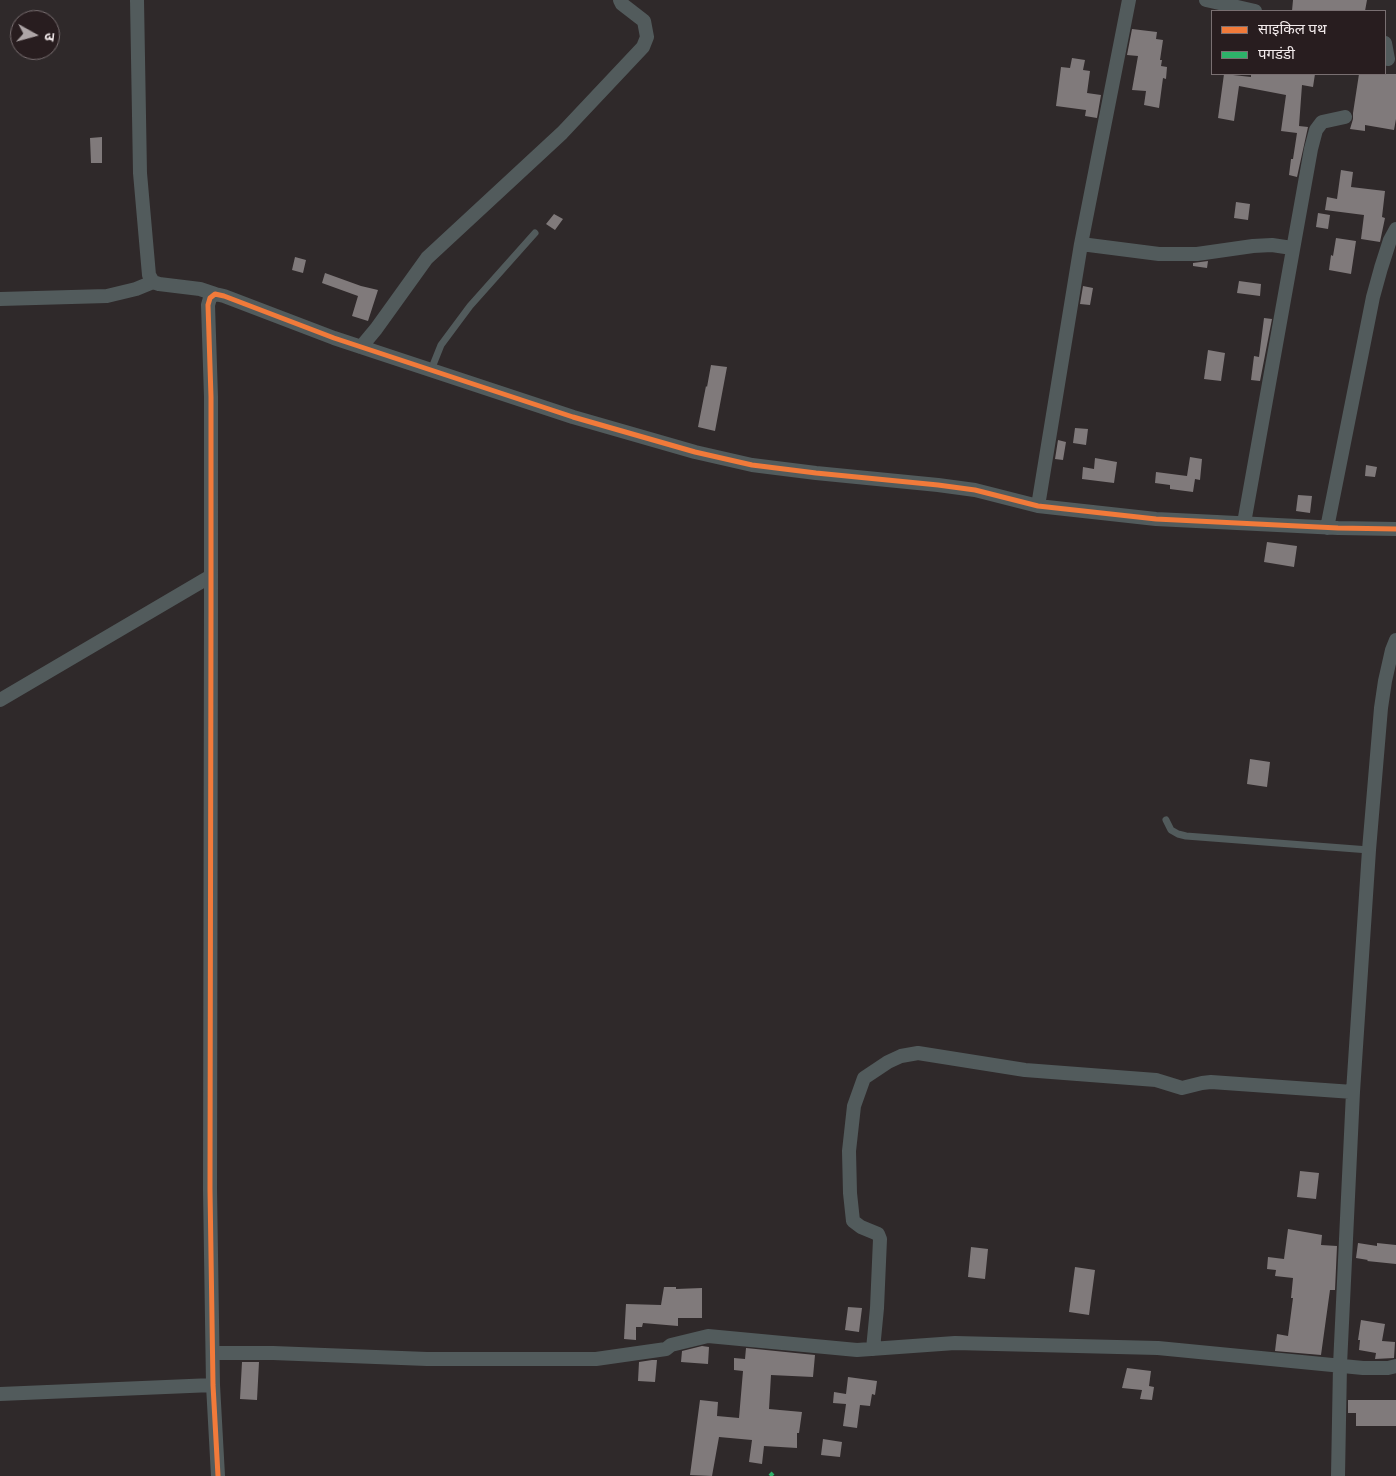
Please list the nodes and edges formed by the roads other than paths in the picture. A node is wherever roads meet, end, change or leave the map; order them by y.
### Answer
1 (136, 0) edge
2 (620, 0) edge
3 (1129, 0) edge
4 (1206, 0) edge
5 (1226, 2) edge
6 (1252, 10) edge
7 (1386, 49) edge
8 (1388, 60) dead end
9 (1345, 117) dead end
10 (1396, 229) edge
11 (535, 233) dead end
12 (1081, 244) junction
13 (1292, 248) junction
14 (153, 282) junction
15 (215, 294) junction
16 (0, 298) edge
17 (361, 347) junction
18 (431, 370) junction
19 (1038, 506) junction
20 (1244, 523) junction
21 (1327, 528) junction
22 (1396, 529) edge
23 (211, 576) junction
24 (1396, 640) edge
25 (0, 700) edge
26 (1166, 820) dead end
27 (1369, 850) junction
28 (1353, 1092) junction
29 (873, 1348) junction
30 (212, 1353) junction
31 (1340, 1365) junction
32 (1396, 1366) edge
33 (213, 1385) junction
34 (0, 1394) edge
35 (218, 1476) edge
36 (1338, 1476) edge

1 - 14 street
2 - 17 street
3 - 12 street
4 - 5 street
5 - 6 street
7 - 8 street
9 - 13 street
10 - 21 street
11 - 18 lane
12 - 13 street
12 - 19 street
13 - 20 street
14 - 15 street
14 - 16 street
15 - 17 street
15 - 23 street
17 - 18 street
18 - 19 street
19 - 20 street
20 - 21 street
21 - 22 street
23 - 25 street
23 - 30 street
24 - 27 street
26 - 27 lane
27 - 28 street
28 - 29 street
28 - 31 street
29 - 30 street
29 - 31 street
30 - 33 street
31 - 32 street
31 - 36 street
33 - 34 street
33 - 35 street

